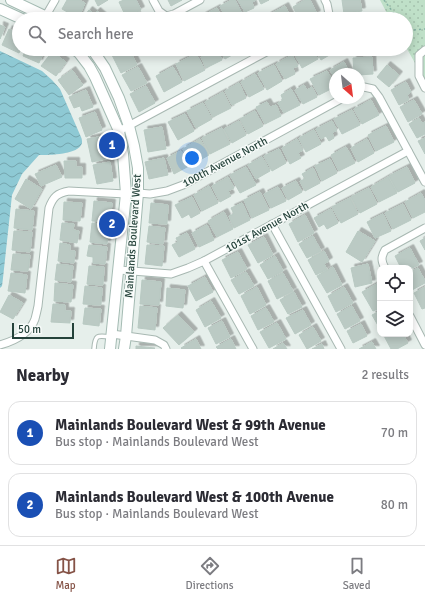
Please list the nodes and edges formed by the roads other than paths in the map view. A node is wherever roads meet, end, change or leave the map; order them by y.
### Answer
1 (11, 0) edge
2 (55, 0) edge
3 (153, 0) edge
4 (200, 0) edge
5 (325, 0) edge
6 (0, 9) edge
7 (35, 12) edge
8 (50, 12) edge
9 (159, 12) edge
10 (178, 12) edge
11 (327, 12) edge
12 (12, 14) edge
13 (425, 50) edge
14 (81, 56) edge
15 (97, 56) edge
16 (259, 56) edge
17 (365, 87) edge
18 (425, 88) edge
19 (332, 104) edge
20 (129, 126) junction
21 (119, 131) junction
22 (408, 151) junction
23 (425, 182) edge
24 (138, 193) junction
25 (126, 194) junction
26 (272, 224) junction
27 (425, 228) edge
28 (204, 261) junction
29 (383, 265) edge
30 (119, 270) junction
31 (131, 271) junction
32 (413, 322) edge
33 (112, 336) junction
34 (126, 336) junction
35 (0, 345) edge
36 (425, 345) edge
37 (94, 349) edge
38 (110, 349) edge
39 (124, 349) edge
40 (166, 349) edge
41 (253, 349) edge
42 (340, 349) edge

1 - 7 street
2 - 8 street
3 - 9 street
4 - 10 street
5 - 11 street
6 - 12 street
13 - 18 street
14 - 21 street, Mainlands Boulevard West
15 - 20 street, Mainlands Boulevard West
16 - 20 street
17 - 22 street
19 - 24 street, 100th Avenue North
20 - 21 street
20 - 24 street, Mainlands Boulevard West
21 - 25 street, Mainlands Boulevard West
22 - 23 street
22 - 26 street, 101st Avenue North
24 - 25 street, 100th Avenue North
24 - 31 street, Mainlands Boulevard West
25 - 30 street, Mainlands Boulevard West
25 - 35 street, 100th Avenue North
26 - 28 street, 101st Avenue North
26 - 42 street
27 - 29 street
28 - 31 street, 101st Avenue North
28 - 41 street
30 - 31 street, 101st Avenue North
30 - 33 street, Mainlands Boulevard West
31 - 34 street, Mainlands Boulevard West
32 - 36 street
33 - 34 street
33 - 37 lane
33 - 38 street, Mainlands Boulevard West
34 - 39 street, Mainlands Boulevard West
34 - 40 street

